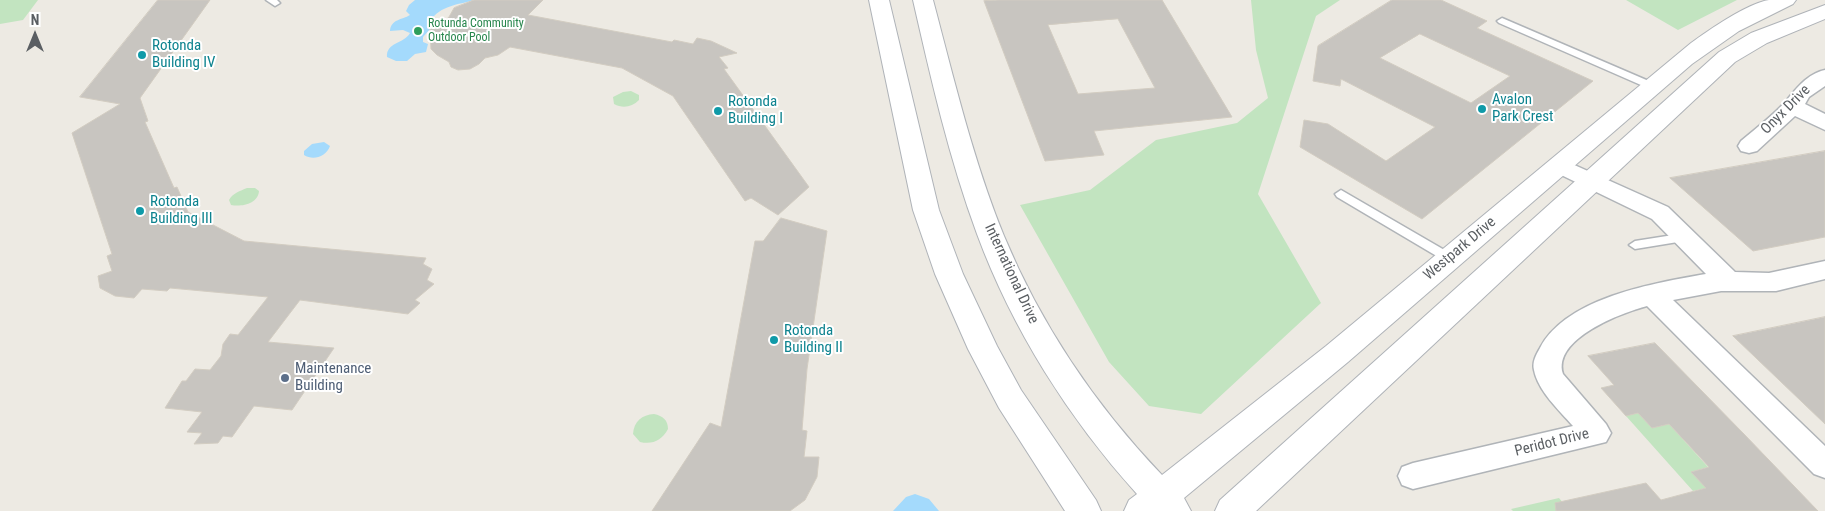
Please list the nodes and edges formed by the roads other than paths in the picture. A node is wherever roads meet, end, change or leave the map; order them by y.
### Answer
1 (879, 0) edge
2 (923, 0) edge
3 (1786, 0) edge
4 (1825, 11) edge
5 (1502, 21) dead end
6 (1825, 76) edge
7 (1654, 88) junction
8 (1793, 106) junction
9 (1825, 123) edge
10 (1749, 146) dead end
11 (1561, 166) junction
12 (1593, 180) junction
13 (1340, 194) dead end
14 (1686, 237) junction
15 (1635, 245) dead end
16 (1449, 258) junction
17 (1825, 270) edge
18 (1728, 281) junction
19 (1652, 295) junction
20 (1825, 465) edge
21 (1413, 476) dead end
22 (1159, 506) edge
23 (1084, 511) edge
24 (1232, 511) edge

1 - 23 street
2 - 22 street, International Drive
3 - 7 street, Westpark Drive
4 - 12 street
5 - 7 lane
6 - 8 street, Onyx Drive
7 - 11 street, Westpark Drive
8 - 9 street
8 - 10 street, Onyx Drive
11 - 12 street
11 - 16 street, Westpark Drive
12 - 14 street
12 - 24 street
13 - 16 lane
14 - 15 lane
14 - 18 street
16 - 22 street, Westpark Drive
17 - 18 street, Peridot Drive
18 - 19 street, Peridot Drive
19 - 20 street
19 - 21 street, Peridot Drive

